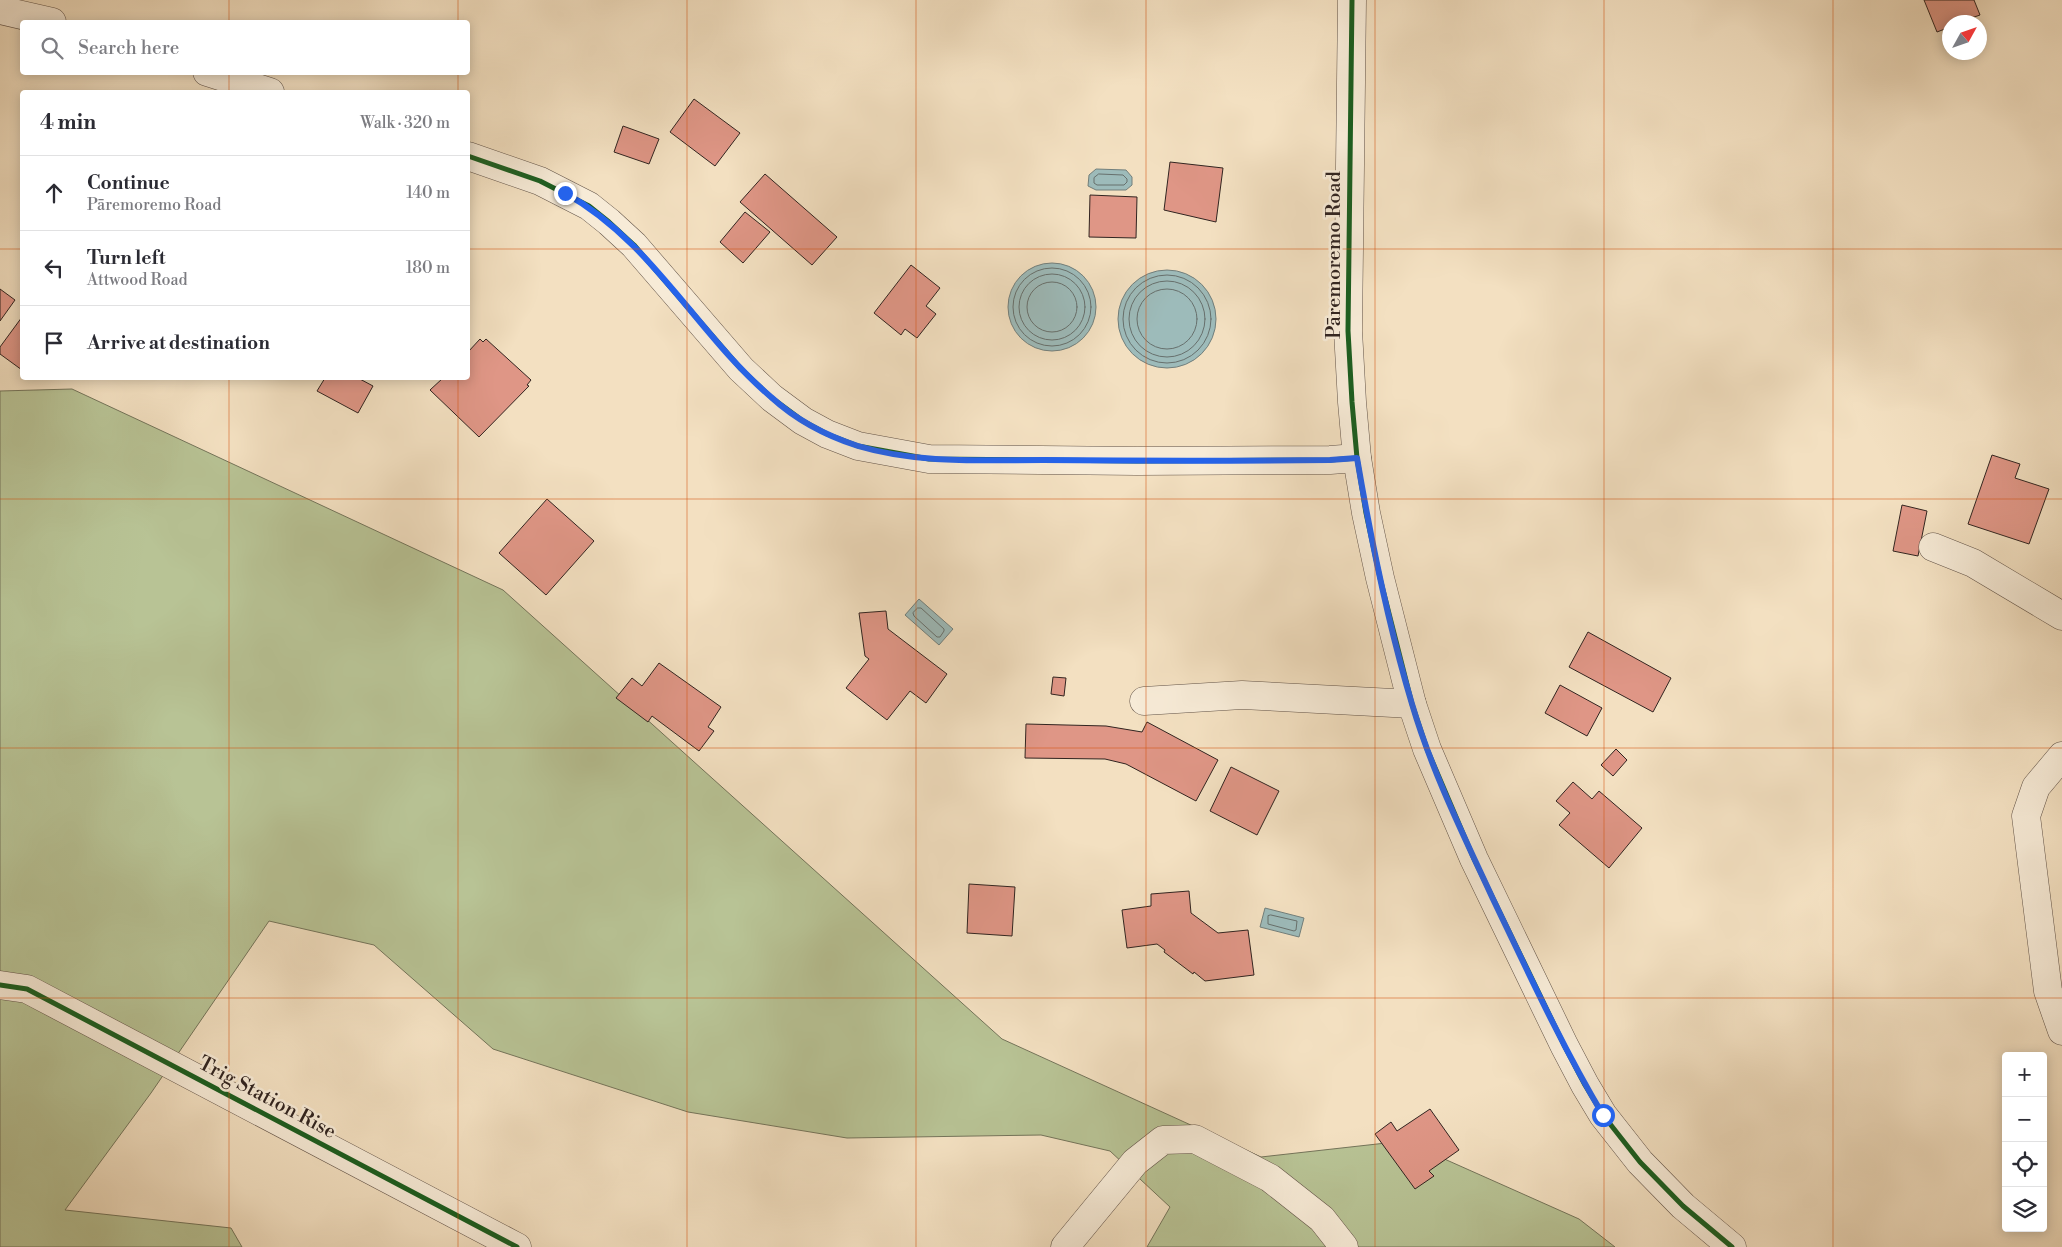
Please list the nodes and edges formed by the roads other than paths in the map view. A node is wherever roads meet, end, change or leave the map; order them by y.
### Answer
1 (1352, 0) edge
2 (0, 10) edge
3 (43, 20) edge
4 (217, 75) edge
5 (264, 90) edge
6 (470, 157) edge
7 (1357, 458) junction
8 (1933, 547) dead end
9 (2062, 616) edge
10 (1144, 701) dead end
11 (1412, 704) junction
12 (2062, 756) edge
13 (0, 985) edge
14 (2062, 1030) edge
15 (517, 1247) edge
16 (1065, 1247) edge
17 (1344, 1247) edge
18 (1732, 1247) edge

1 - 7 street, Pāremoremo Road
2 - 3 street
4 - 5 street
6 - 7 street
7 - 11 street, Pāremoremo Road
8 - 9 street
10 - 11 street
11 - 18 street, Pāremoremo Road
12 - 14 street
13 - 15 street, Trig Station Rise
16 - 17 street

